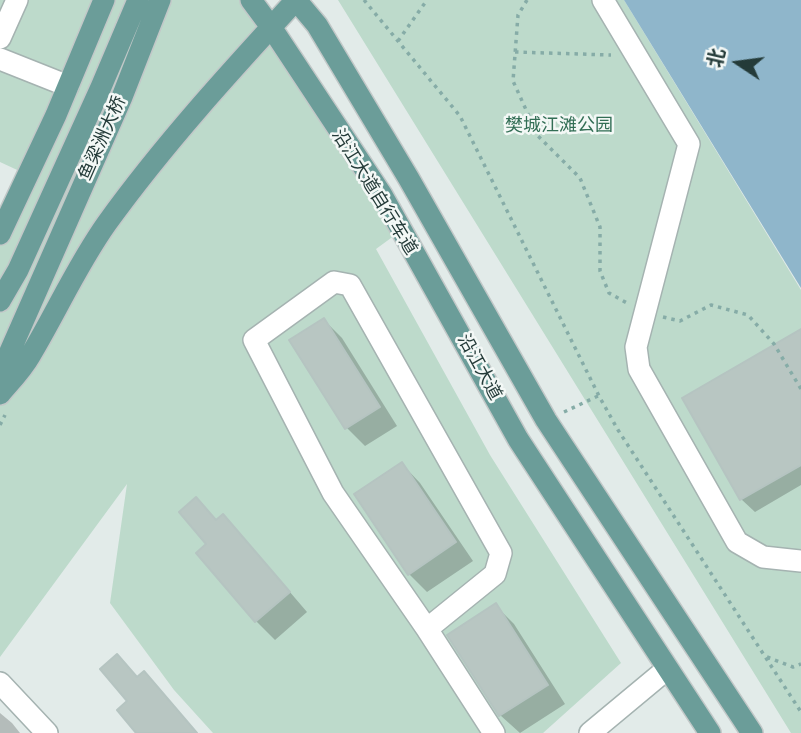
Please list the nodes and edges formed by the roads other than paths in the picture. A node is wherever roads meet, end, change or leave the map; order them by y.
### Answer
1 (17, 0) edge
2 (104, 0) edge
3 (138, 0) edge
4 (160, 0) edge
5 (251, 0) edge
6 (296, 0) edge
7 (603, 0) edge
8 (271, 27) junction
9 (0, 38) edge
10 (0, 59) edge
11 (68, 86) junction
12 (0, 234) edge
13 (0, 301) edge
14 (0, 374) edge
15 (3, 404) edge
16 (801, 561) edge
17 (427, 629) junction
18 (667, 669) junction
19 (0, 683) edge
20 (47, 733) edge
21 (494, 733) edge
22 (590, 733) edge
23 (710, 733) edge
24 (752, 733) edge

1 - 9 street
2 - 11 main road
3 - 13 main road, 鱼梁洲大桥
4 - 14 main road, 鱼梁洲大桥
5 - 8 main road, 沿江大道
6 - 8 main road
6 - 24 main road, 沿江大道
7 - 16 street
8 - 15 main road
8 - 18 main road, 沿江大道
10 - 11 street
11 - 12 main road
17 - 17 street
17 - 21 street
18 - 22 street
18 - 23 main road, 沿江大道
19 - 20 street

